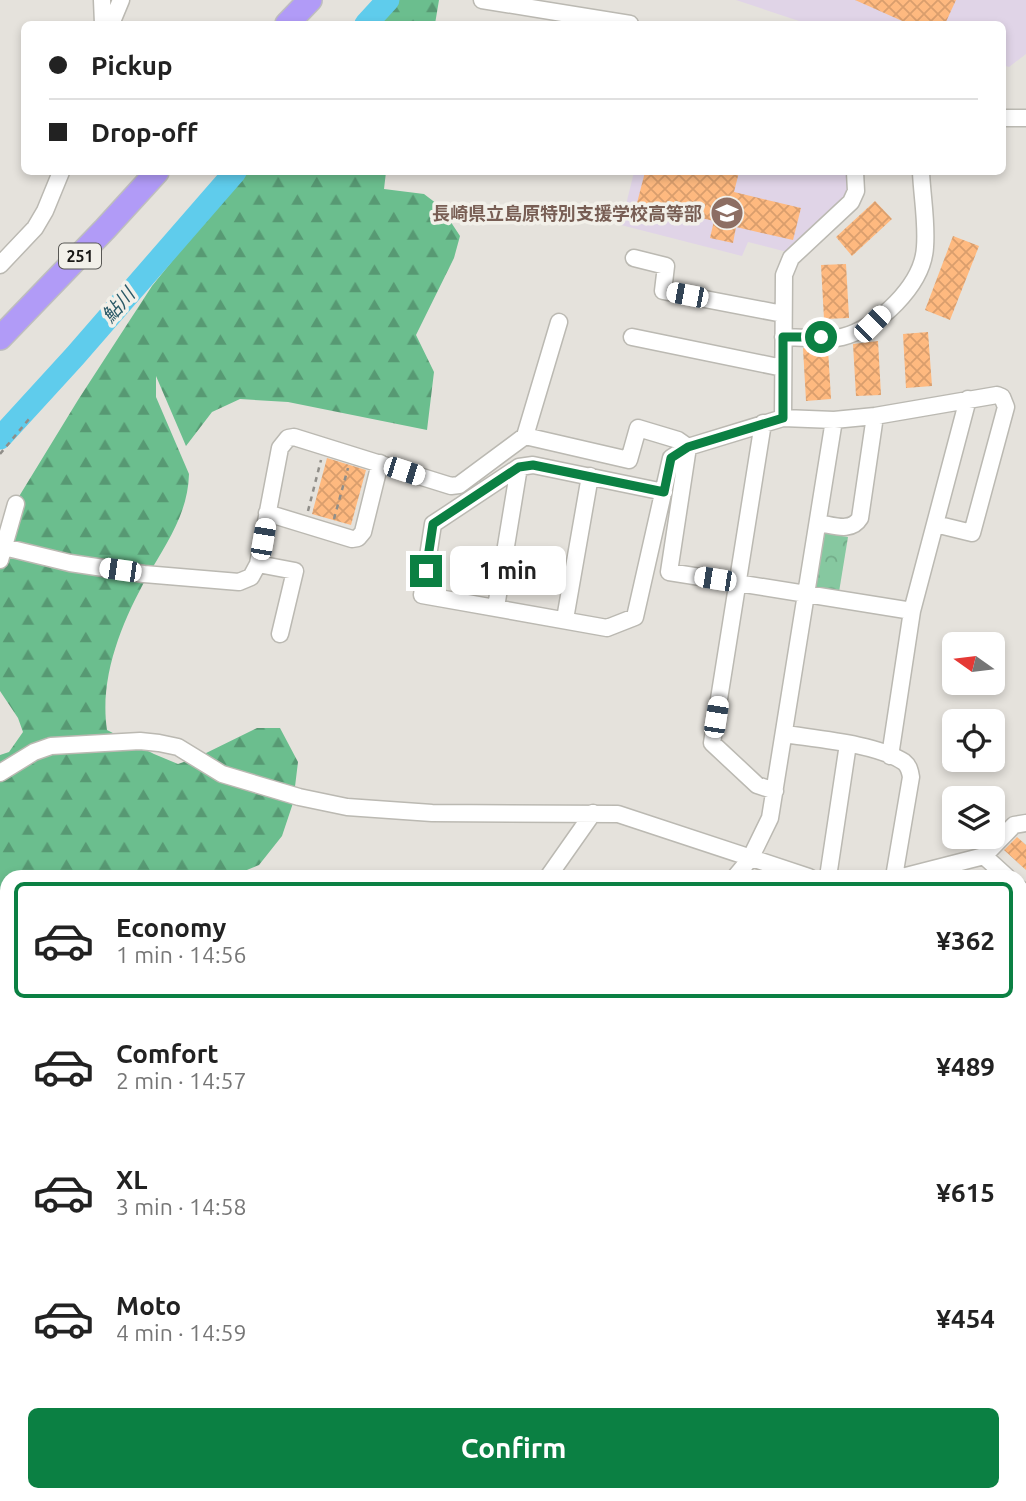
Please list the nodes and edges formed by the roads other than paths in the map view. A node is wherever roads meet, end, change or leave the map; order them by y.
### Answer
1 (102, 0) edge
2 (121, 0) edge
3 (310, 0) edge
4 (482, 0) edge
5 (103, 21) edge
6 (112, 21) edge
7 (290, 21) edge
8 (612, 21) edge
9 (1006, 118) edge
10 (1026, 118) edge
11 (60, 175) edge
12 (154, 175) edge
13 (855, 175) edge
14 (921, 175) edge
15 (634, 258) dead end
16 (0, 265) edge
17 (783, 314) junction
18 (559, 322) dead end
19 (632, 337) dead end
20 (783, 337) junction
21 (0, 338) edge
22 (783, 368) junction
23 (968, 399) junction
24 (875, 416) junction
25 (783, 418) junction
26 (834, 420) junction
27 (763, 423) junction
28 (525, 436) junction
29 (688, 447) junction
30 (380, 463) junction
31 (519, 467) junction
32 (590, 477) junction
33 (664, 492) junction
34 (16, 504) dead end
35 (267, 513) junction
36 (818, 523) junction
37 (935, 524) junction
38 (2, 553) edge
39 (258, 564) junction
40 (737, 583) junction
41 (808, 594) junction
42 (496, 607) junction
43 (912, 611) junction
44 (565, 620) junction
45 (281, 634) dead end
46 (785, 734) junction
47 (848, 744) junction
48 (890, 756) junction
49 (0, 773) edge
50 (775, 791) junction
51 (593, 813) junction
52 (1026, 823) edge
53 (984, 856) junction
54 (750, 859) junction
55 (553, 870) edge
56 (741, 870) edge
57 (786, 870) edge
58 (829, 870) edge
59 (895, 870) edge
60 (929, 870) edge
61 (999, 870) edge

1 - 5 street
2 - 6 street
3 - 7 highway
4 - 8 street
9 - 10 street
11 - 16 street
12 - 21 highway, 251
13 - 17 street
14 - 20 street
15 - 17 street
17 - 20 street
18 - 28 street
19 - 22 street
20 - 22 street
22 - 25 street
23 - 24 street
23 - 37 street
23 - 37 street
24 - 26 street
24 - 36 street
25 - 26 street
25 - 27 street
26 - 36 street
27 - 29 street
27 - 40 street
28 - 29 street
28 - 30 street
29 - 33 street
29 - 40 street
30 - 35 street
30 - 35 street
31 - 32 street
31 - 42 street
31 - 42 street
32 - 33 street
32 - 44 street
33 - 44 street
34 - 38 street
35 - 39 street
36 - 41 street
37 - 43 street
38 - 39 street
39 - 45 street
40 - 41 street
40 - 50 street
41 - 43 street
41 - 46 street
42 - 44 street
43 - 48 street
46 - 47 street
46 - 50 street
47 - 48 street
47 - 58 street
48 - 59 street
49 - 51 street
50 - 54 street
51 - 54 street
51 - 55 street
52 - 53 street
53 - 60 street
53 - 61 street
54 - 56 street
54 - 57 street

